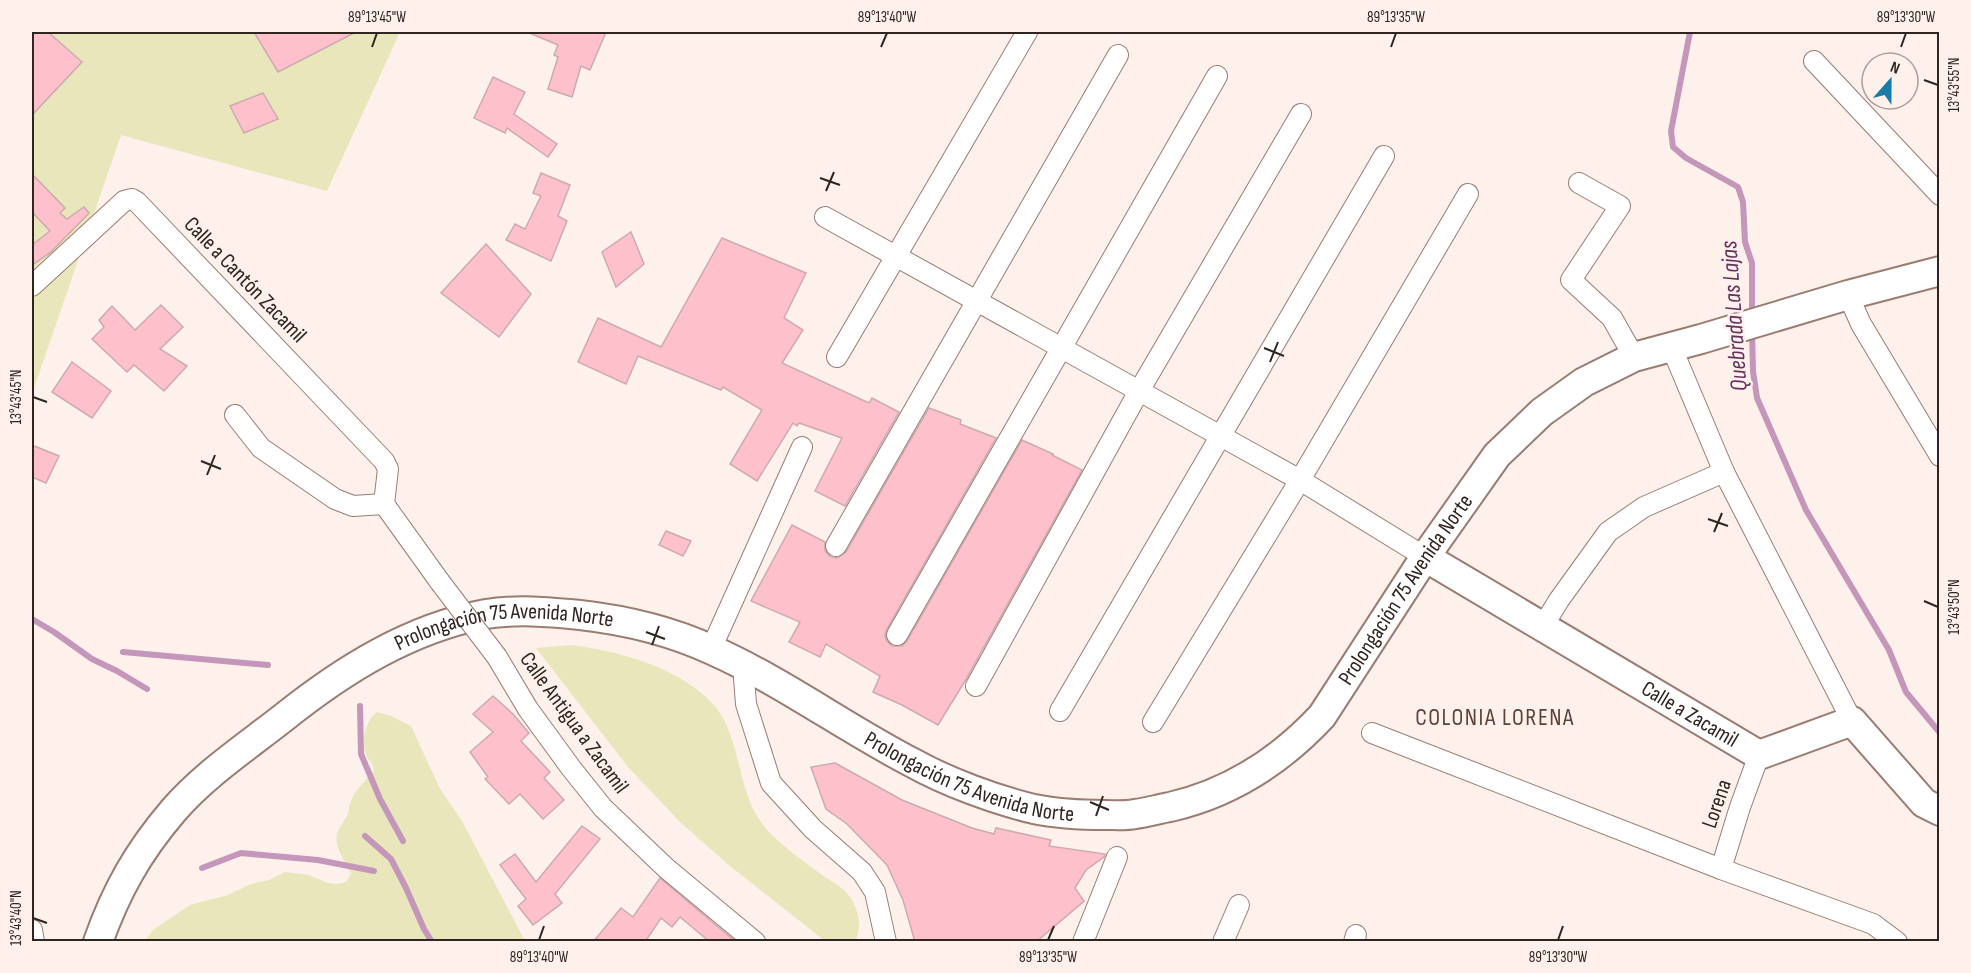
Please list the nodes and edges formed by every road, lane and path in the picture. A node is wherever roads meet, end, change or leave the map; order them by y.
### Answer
1 (1027, 32) edge
2 (1118, 55) dead end
3 (1814, 61) dead end
4 (1217, 76) dead end
5 (1301, 114) dead end
6 (1384, 156) dead end
7 (1579, 183) dead end
8 (1468, 194) dead end
9 (1940, 195) edge
10 (825, 217) dead end
11 (896, 256) junction
12 (1940, 271) edge
13 (32, 286) edge
14 (1848, 295) junction
15 (976, 300) junction
16 (1671, 346) junction
17 (1062, 348) junction
18 (837, 357) dead end
19 (1635, 357) junction
20 (1139, 391) junction
21 (235, 415) dead end
22 (1220, 436) junction
23 (802, 447) dead end
24 (1940, 456) edge
25 (1724, 471) junction
26 (1300, 480) junction
27 (384, 504) junction
28 (836, 546) dead end
29 (1425, 557) junction
30 (1543, 626) junction
31 (897, 635) dead end
32 (711, 649) junction
33 (743, 665) junction
34 (976, 686) dead end
35 (1060, 711) dead end
36 (1852, 721) junction
37 (1153, 722) dead end
38 (1372, 733) dead end
39 (1760, 755) junction
40 (1940, 811) edge
41 (1118, 857) dead end
42 (1721, 868) junction
43 (1239, 905) dead end
44 (32, 930) edge
45 (34, 942) edge
46 (98, 942) edge
47 (755, 942) edge
48 (886, 942) edge
49 (1083, 942) edge
50 (1223, 942) edge
51 (1897, 942) edge

1 - 11 street
2 - 15 street
3 - 9 street
4 - 17 street
5 - 20 street
6 - 22 street
7 - 19 street
8 - 26 street
10 - 11 street
11 - 15 street
11 - 18 street
12 - 14 main road, Prolongación 75 Avenida Norte
13 - 27 street, Calle a Cantón Zacamil
14 - 16 main road, Prolongación 75 Avenida Norte
14 - 24 street
15 - 17 street
15 - 28 street
16 - 19 main road, Prolongación 75 Avenida Norte
16 - 25 street
17 - 20 street
17 - 31 street
19 - 29 main road, Prolongación 75 Avenida Norte
20 - 22 street
20 - 34 street
21 - 27 street
22 - 26 street
22 - 35 street
23 - 32 street
25 - 30 street
25 - 36 street
26 - 29 street
26 - 37 street
27 - 47 street, Calle Antigua a Zacamil, bridge
29 - 30 main road, Calle a Zacamil
29 - 33 main road, Prolongación 75 Avenida Norte
30 - 39 main road, Calle a Zacamil
32 - 33 main road, Prolongación 75 Avenida Norte
32 - 46 main road, Prolongación 75 Avenida Norte
33 - 48 street
36 - 39 main road, Calle a Zacamil
36 - 40 main road
38 - 42 street
39 - 42 street, Lorena
41 - 49 street
42 - 51 street
43 - 50 street
44 - 45 street

